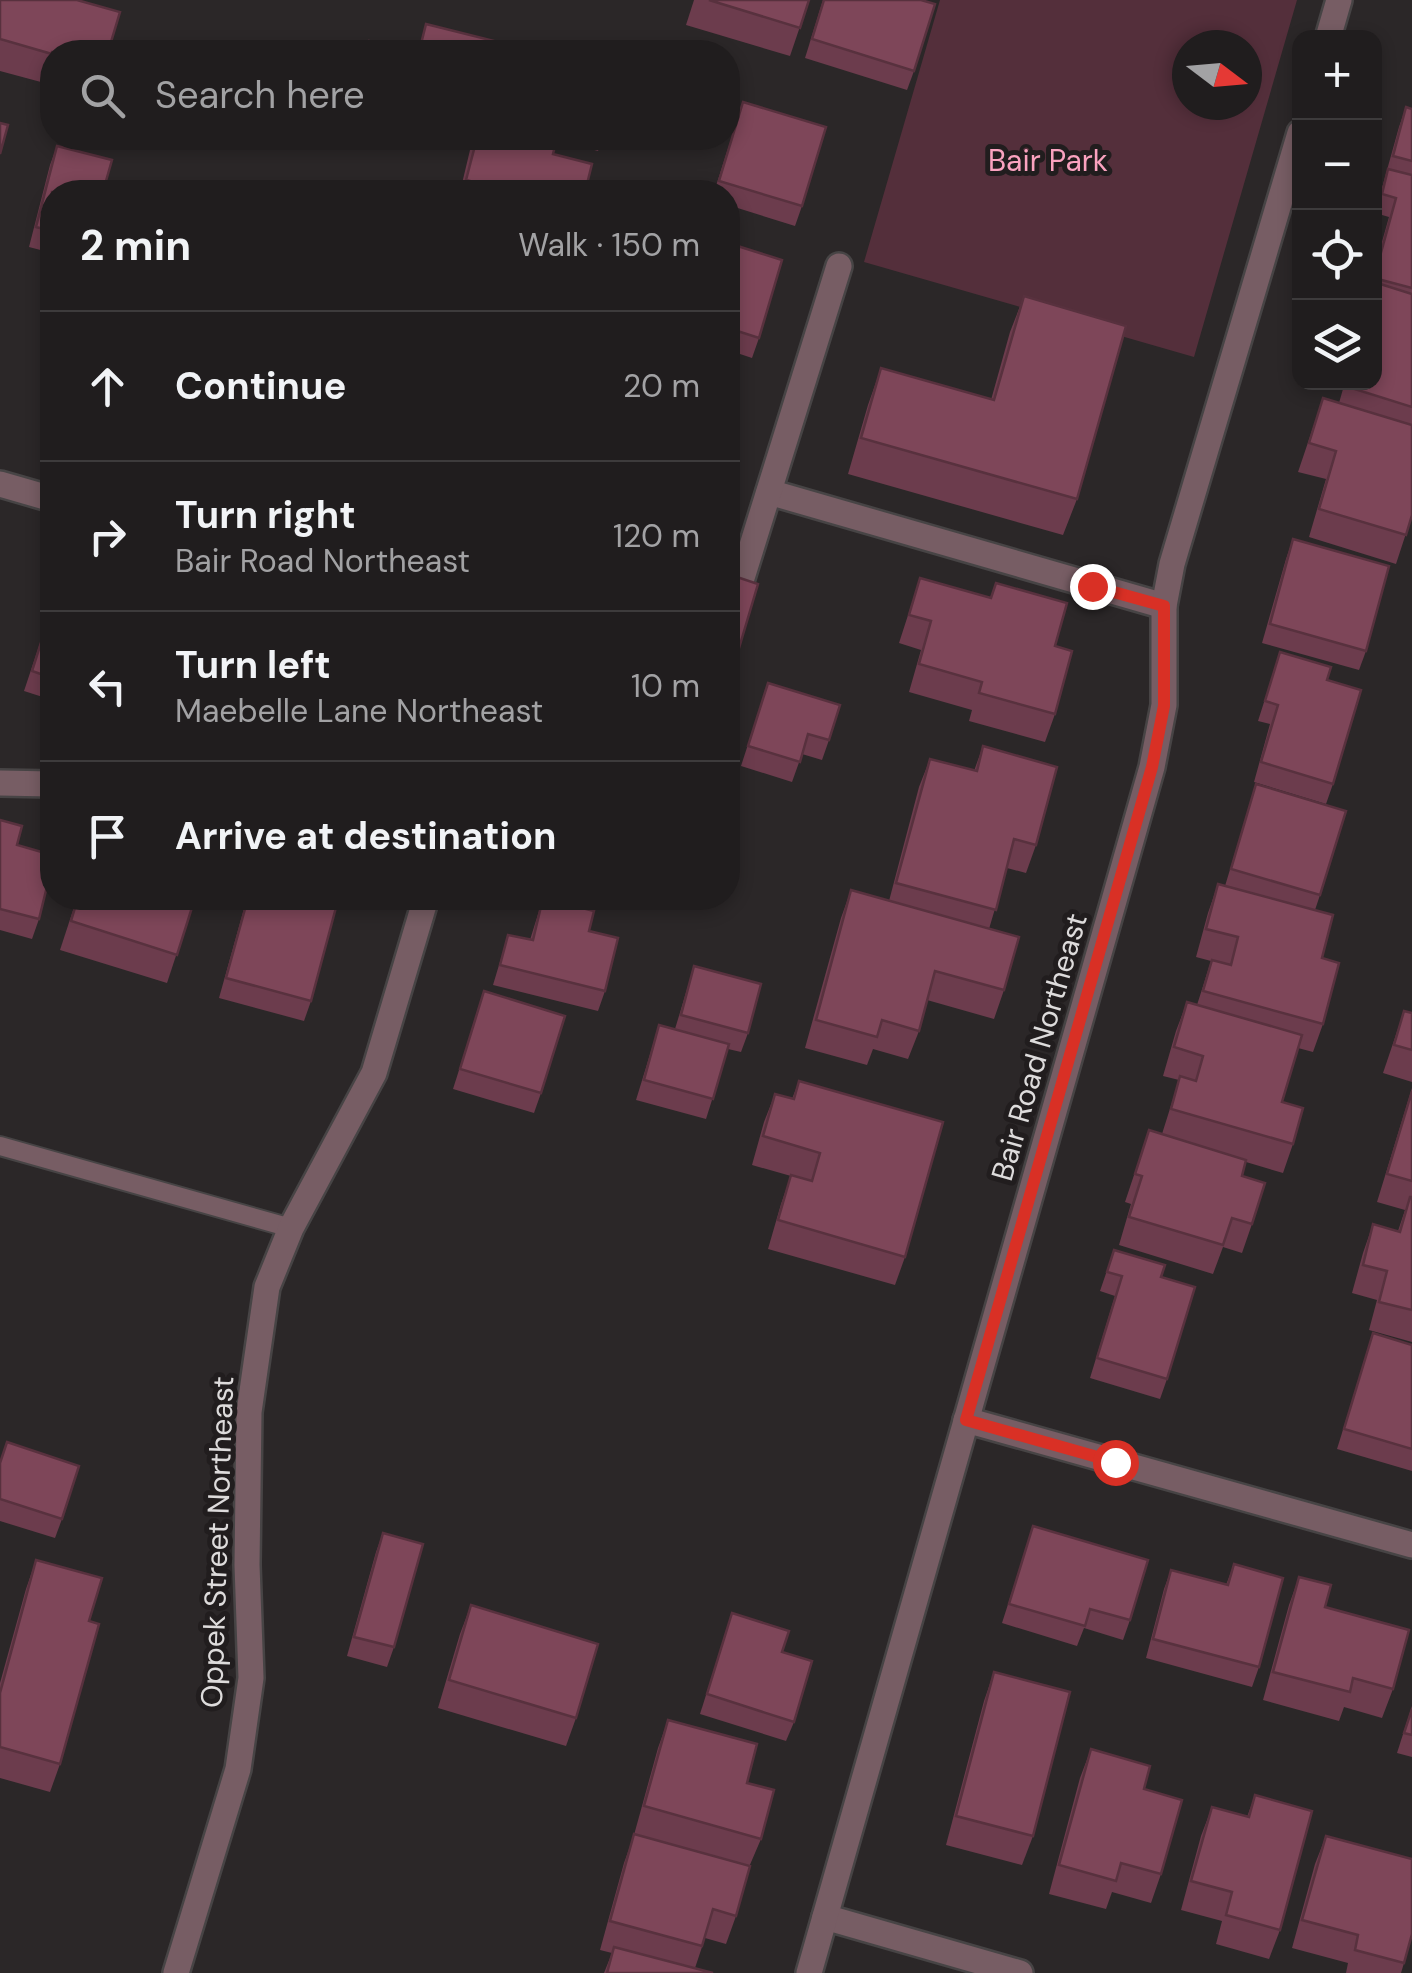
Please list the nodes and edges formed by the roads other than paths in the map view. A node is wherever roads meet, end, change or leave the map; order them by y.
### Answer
1 (1339, 0) edge
2 (1330, 30) edge
3 (1292, 160) edge
4 (839, 266) dead end
5 (0, 484) edge
6 (769, 492) junction
7 (40, 496) edge
8 (741, 581) edge
9 (1164, 606) junction
10 (0, 783) edge
11 (40, 784) edge
12 (422, 910) edge
13 (0, 1146) edge
14 (290, 1228) junction
15 (966, 1420) junction
16 (1412, 1545) edge
17 (825, 1917) junction
18 (176, 1973) edge
19 (809, 1973) edge
20 (1020, 1973) edge

1 - 2 street
3 - 9 street, Bair Road Northeast
4 - 6 street
5 - 7 street
6 - 8 street
6 - 9 street
9 - 15 street, Bair Road Northeast
10 - 11 street
12 - 14 street, Oppek Street Northeast
13 - 14 lane
14 - 18 street, Oppek Street Northeast
15 - 16 street
15 - 17 street, Bair Road Northeast
17 - 19 street, Bair Road Northeast
17 - 20 street

